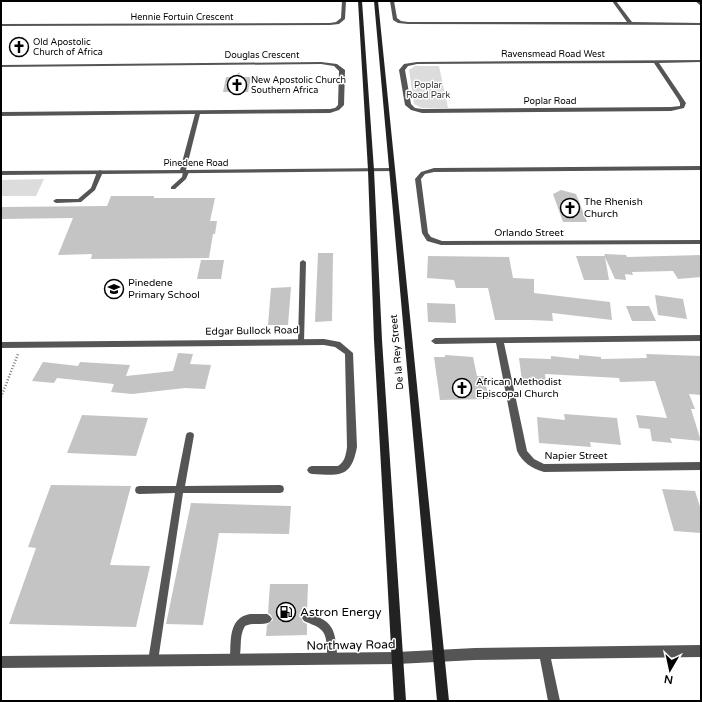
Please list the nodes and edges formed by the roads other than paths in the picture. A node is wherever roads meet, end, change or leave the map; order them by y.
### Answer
1 (344, 1) edge
2 (360, 1) edge
3 (376, 1) edge
4 (392, 1) edge
5 (614, 1) edge
6 (697, 1) edge
7 (701, 5) edge
8 (630, 23) junction
9 (701, 24) edge
10 (1, 26) edge
11 (701, 61) edge
12 (656, 62) junction
13 (406, 65) joint
14 (1, 66) edge
15 (198, 112) junction
16 (1, 114) edge
17 (701, 168) edge
18 (371, 170) junction
19 (392, 170) junction
20 (100, 172) junction
21 (184, 172) junction
22 (1, 173) edge
23 (173, 188) dead end
24 (56, 201) dead end
25 (701, 242) edge
26 (303, 262) dead end
27 (701, 338) edge
28 (499, 340) junction
29 (435, 341) dead end
30 (301, 342) junction
31 (1, 345) edge
32 (190, 435) dead end
33 (701, 466) edge
34 (312, 470) dead end
35 (180, 489) junction
36 (280, 489) dead end
37 (139, 490) dead end
38 (307, 618) dead end
39 (267, 619) dead end
40 (701, 652) edge
41 (544, 653) junction
42 (438, 657) junction
43 (332, 658) junction
44 (397, 658) junction
45 (235, 659) junction
46 (153, 661) junction
47 (1, 662) edge
48 (400, 701) edge
49 (443, 701) edge
50 (554, 701) edge

1 - 10 street, Hennie Fortuin Crescent
2 - 18 main road, De la Rey Street
3 - 19 main road, De la Rey Street
4 - 8 street
5 - 8 street
6 - 7 street
8 - 9 street
11 - 12 street, Ravensmead Road West
12 - 13 street, Ravensmead Road West
12 - 13 street, Poplar Road
14 - 15 street, Douglas Crescent
15 - 16 street, Douglas Crescent
15 - 21 street
17 - 25 street, Orlando Street
18 - 19 street, Pinedene Road
18 - 21 street, Pinedene Road
18 - 44 main road, De la Rey Street
19 - 42 main road, De la Rey Street
20 - 21 street, Pinedene Road
20 - 22 street, Pinedene Road
20 - 24 lane
21 - 23 lane
26 - 30 lane
27 - 28 street
28 - 29 street
28 - 33 street, Napier Street
30 - 31 street, Edgar Bullock Road
30 - 34 street, Edgar Bullock Road
32 - 35 lane
35 - 36 lane
35 - 37 lane
35 - 46 lane
38 - 43 lane
39 - 45 lane
40 - 41 street, Northway Road
41 - 42 street, Northway Road
41 - 50 street
42 - 44 street, Northway Road
42 - 49 main road, De la Rey Street
43 - 44 street, Northway Road
43 - 45 street, Northway Road
44 - 48 main road, De la Rey Street
45 - 46 street, Northway Road
46 - 47 street, Northway Road

